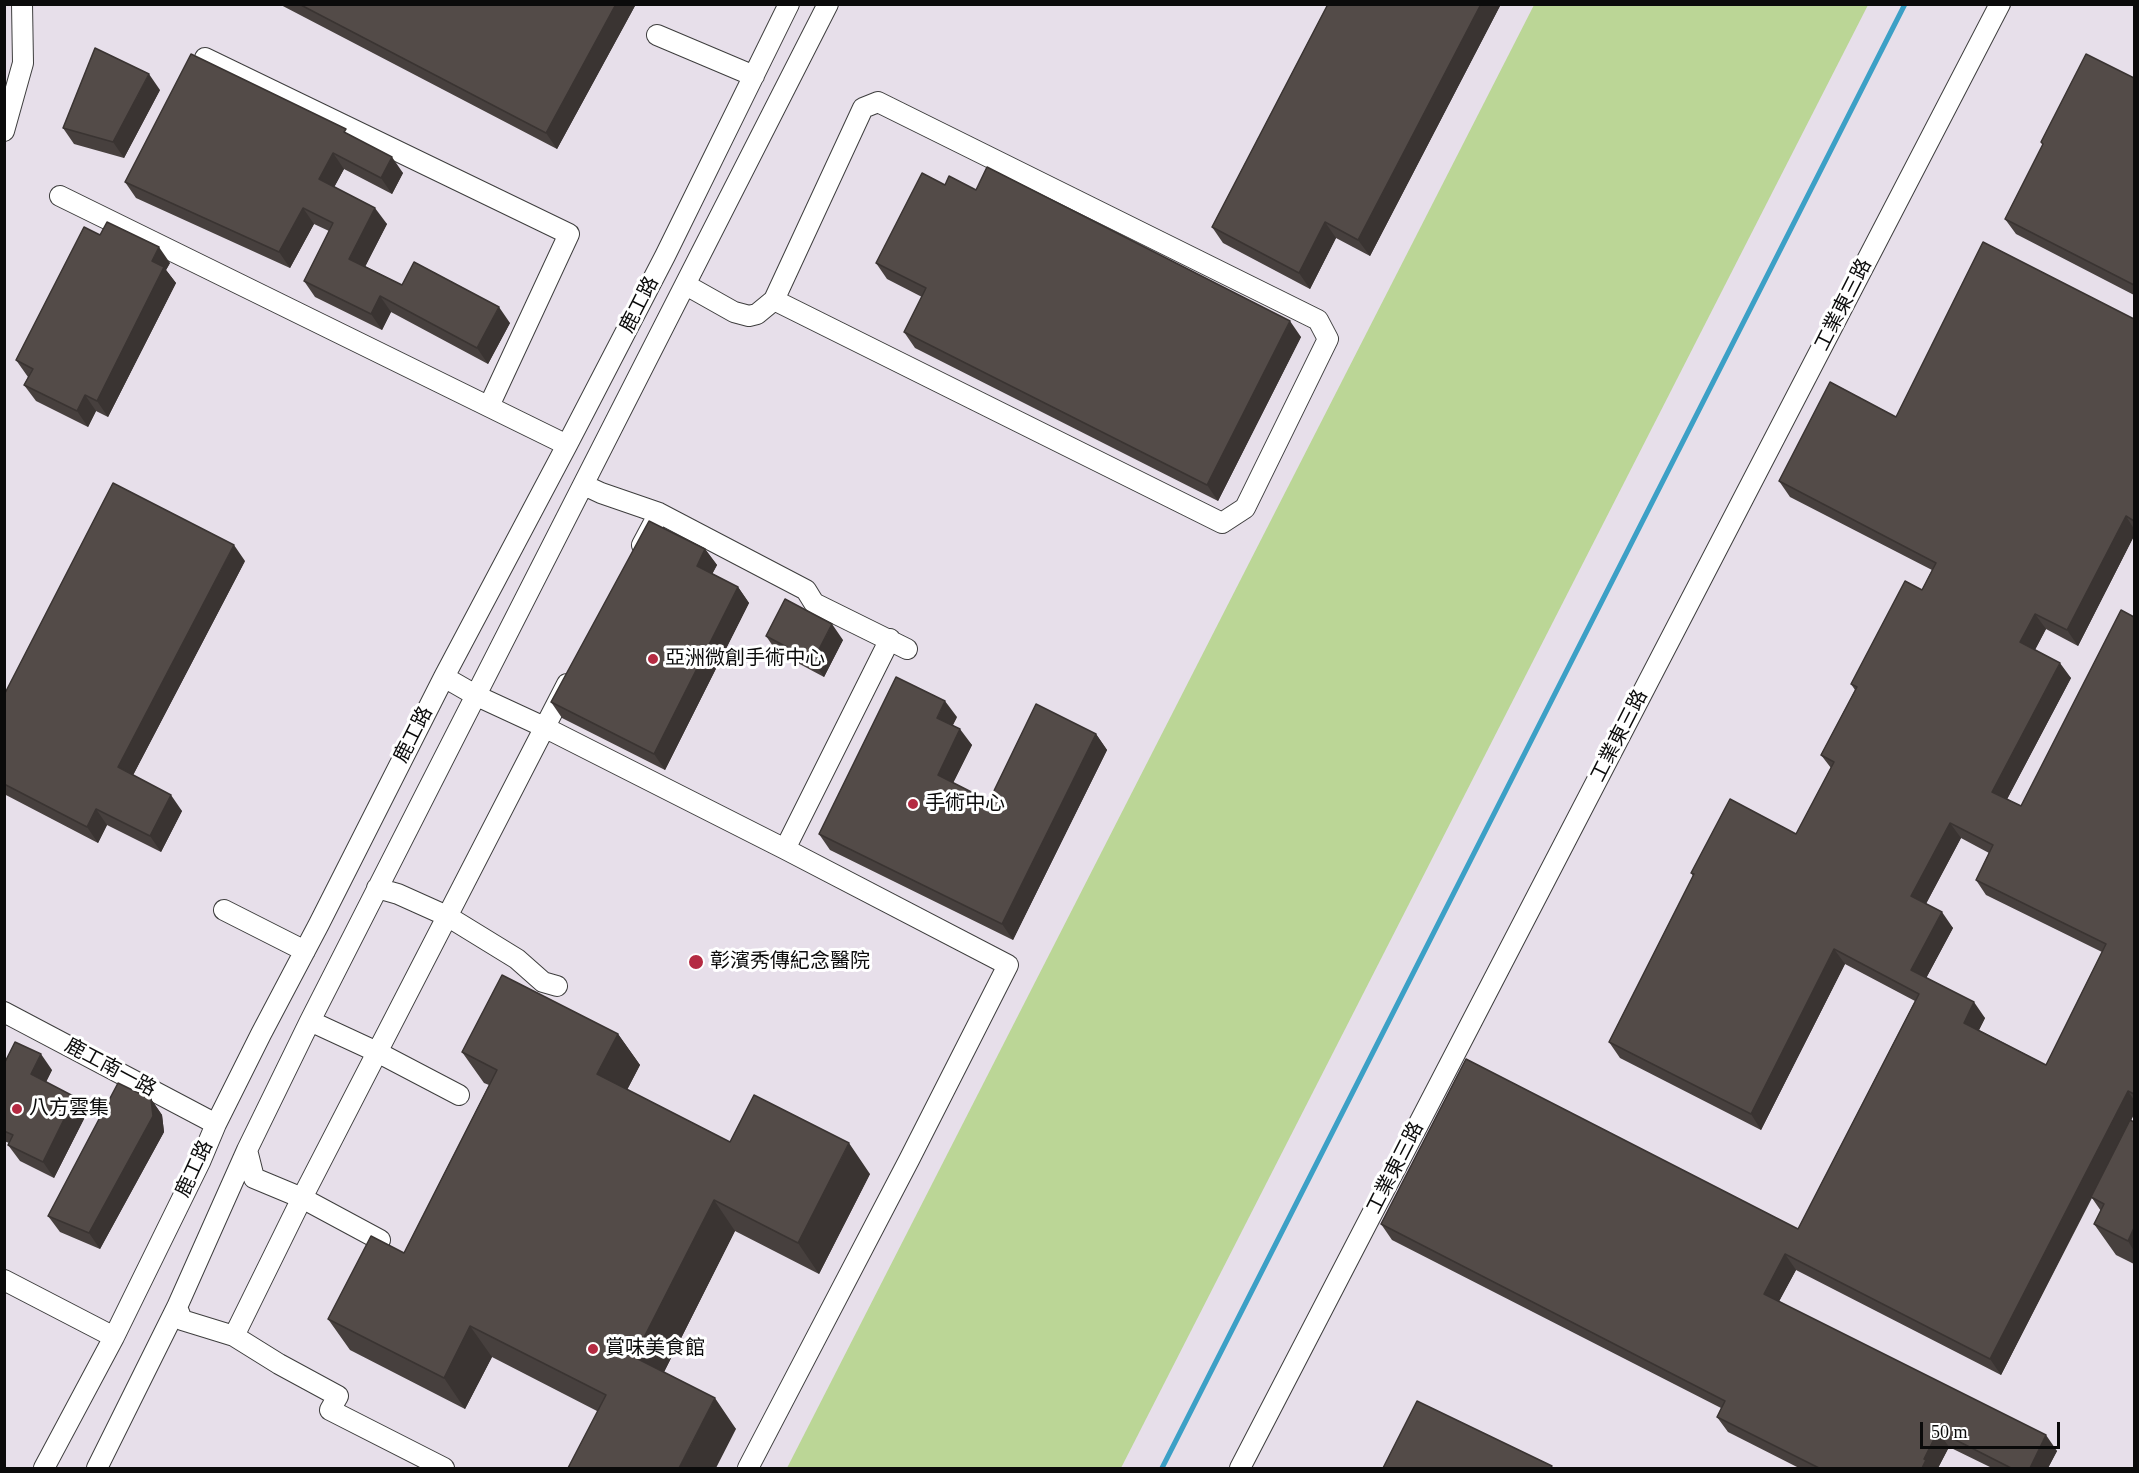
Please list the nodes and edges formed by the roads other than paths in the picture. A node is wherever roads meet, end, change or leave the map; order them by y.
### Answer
1 (22, 4) edge
2 (789, 4) edge
3 (828, 4) edge
4 (2000, 4) edge
5 (657, 34) dead end
6 (205, 58) edge
7 (754, 76) junction
8 (4, 131) edge
9 (60, 196) dead end
10 (686, 285) junction
11 (774, 300) junction
12 (489, 406) junction
13 (567, 445) junction
14 (585, 485) junction
15 (659, 513) junction
16 (632, 564) edge
17 (577, 666) edge
18 (444, 677) junction
19 (477, 696) junction
20 (544, 727) junction
21 (785, 849) junction
22 (377, 888) junction
23 (224, 910) dead end
24 (447, 916) junction
25 (305, 951) junction
26 (557, 986) dead end
27 (4, 1012) edge
28 (310, 1021) junction
29 (377, 1052) junction
30 (459, 1095) dead end
31 (216, 1124) junction
32 (247, 1150) junction
33 (302, 1198) junction
34 (380, 1240) edge
35 (4, 1280) edge
36 (177, 1307) junction
37 (234, 1336) junction
38 (114, 1337) junction
39 (44, 1468) edge
40 (97, 1468) edge
41 (444, 1468) edge
42 (748, 1468) edge
43 (1240, 1468) edge

1 - 8 street
2 - 7 street, 鹿工路
3 - 10 street, 鹿工路
4 - 43 street, 工業東三路
5 - 7 street
6 - 12 street
7 - 13 street, 鹿工路
9 - 12 street
10 - 11 street
10 - 14 street, 鹿工路
11 - 11 street
12 - 13 street
13 - 18 street, 鹿工路
14 - 15 street
14 - 19 street, 鹿工路
15 - 16 street
15 - 21 street
17 - 20 street
18 - 19 street
18 - 25 street, 鹿工路
19 - 20 street
19 - 22 street, 鹿工路
20 - 21 street
20 - 24 street
21 - 42 street
22 - 24 street
22 - 28 street, 鹿工路
23 - 25 street
24 - 26 street
24 - 29 street
25 - 31 street, 鹿工路
27 - 31 street, 鹿工南一路
28 - 29 street
28 - 32 street, 鹿工路
29 - 30 street
29 - 33 street
31 - 38 street, 鹿工路
32 - 33 street
32 - 36 street, 鹿工路
33 - 34 street
33 - 37 street
35 - 38 street
36 - 37 street
36 - 40 street, 鹿工路
37 - 41 street
38 - 39 street, 鹿工路

